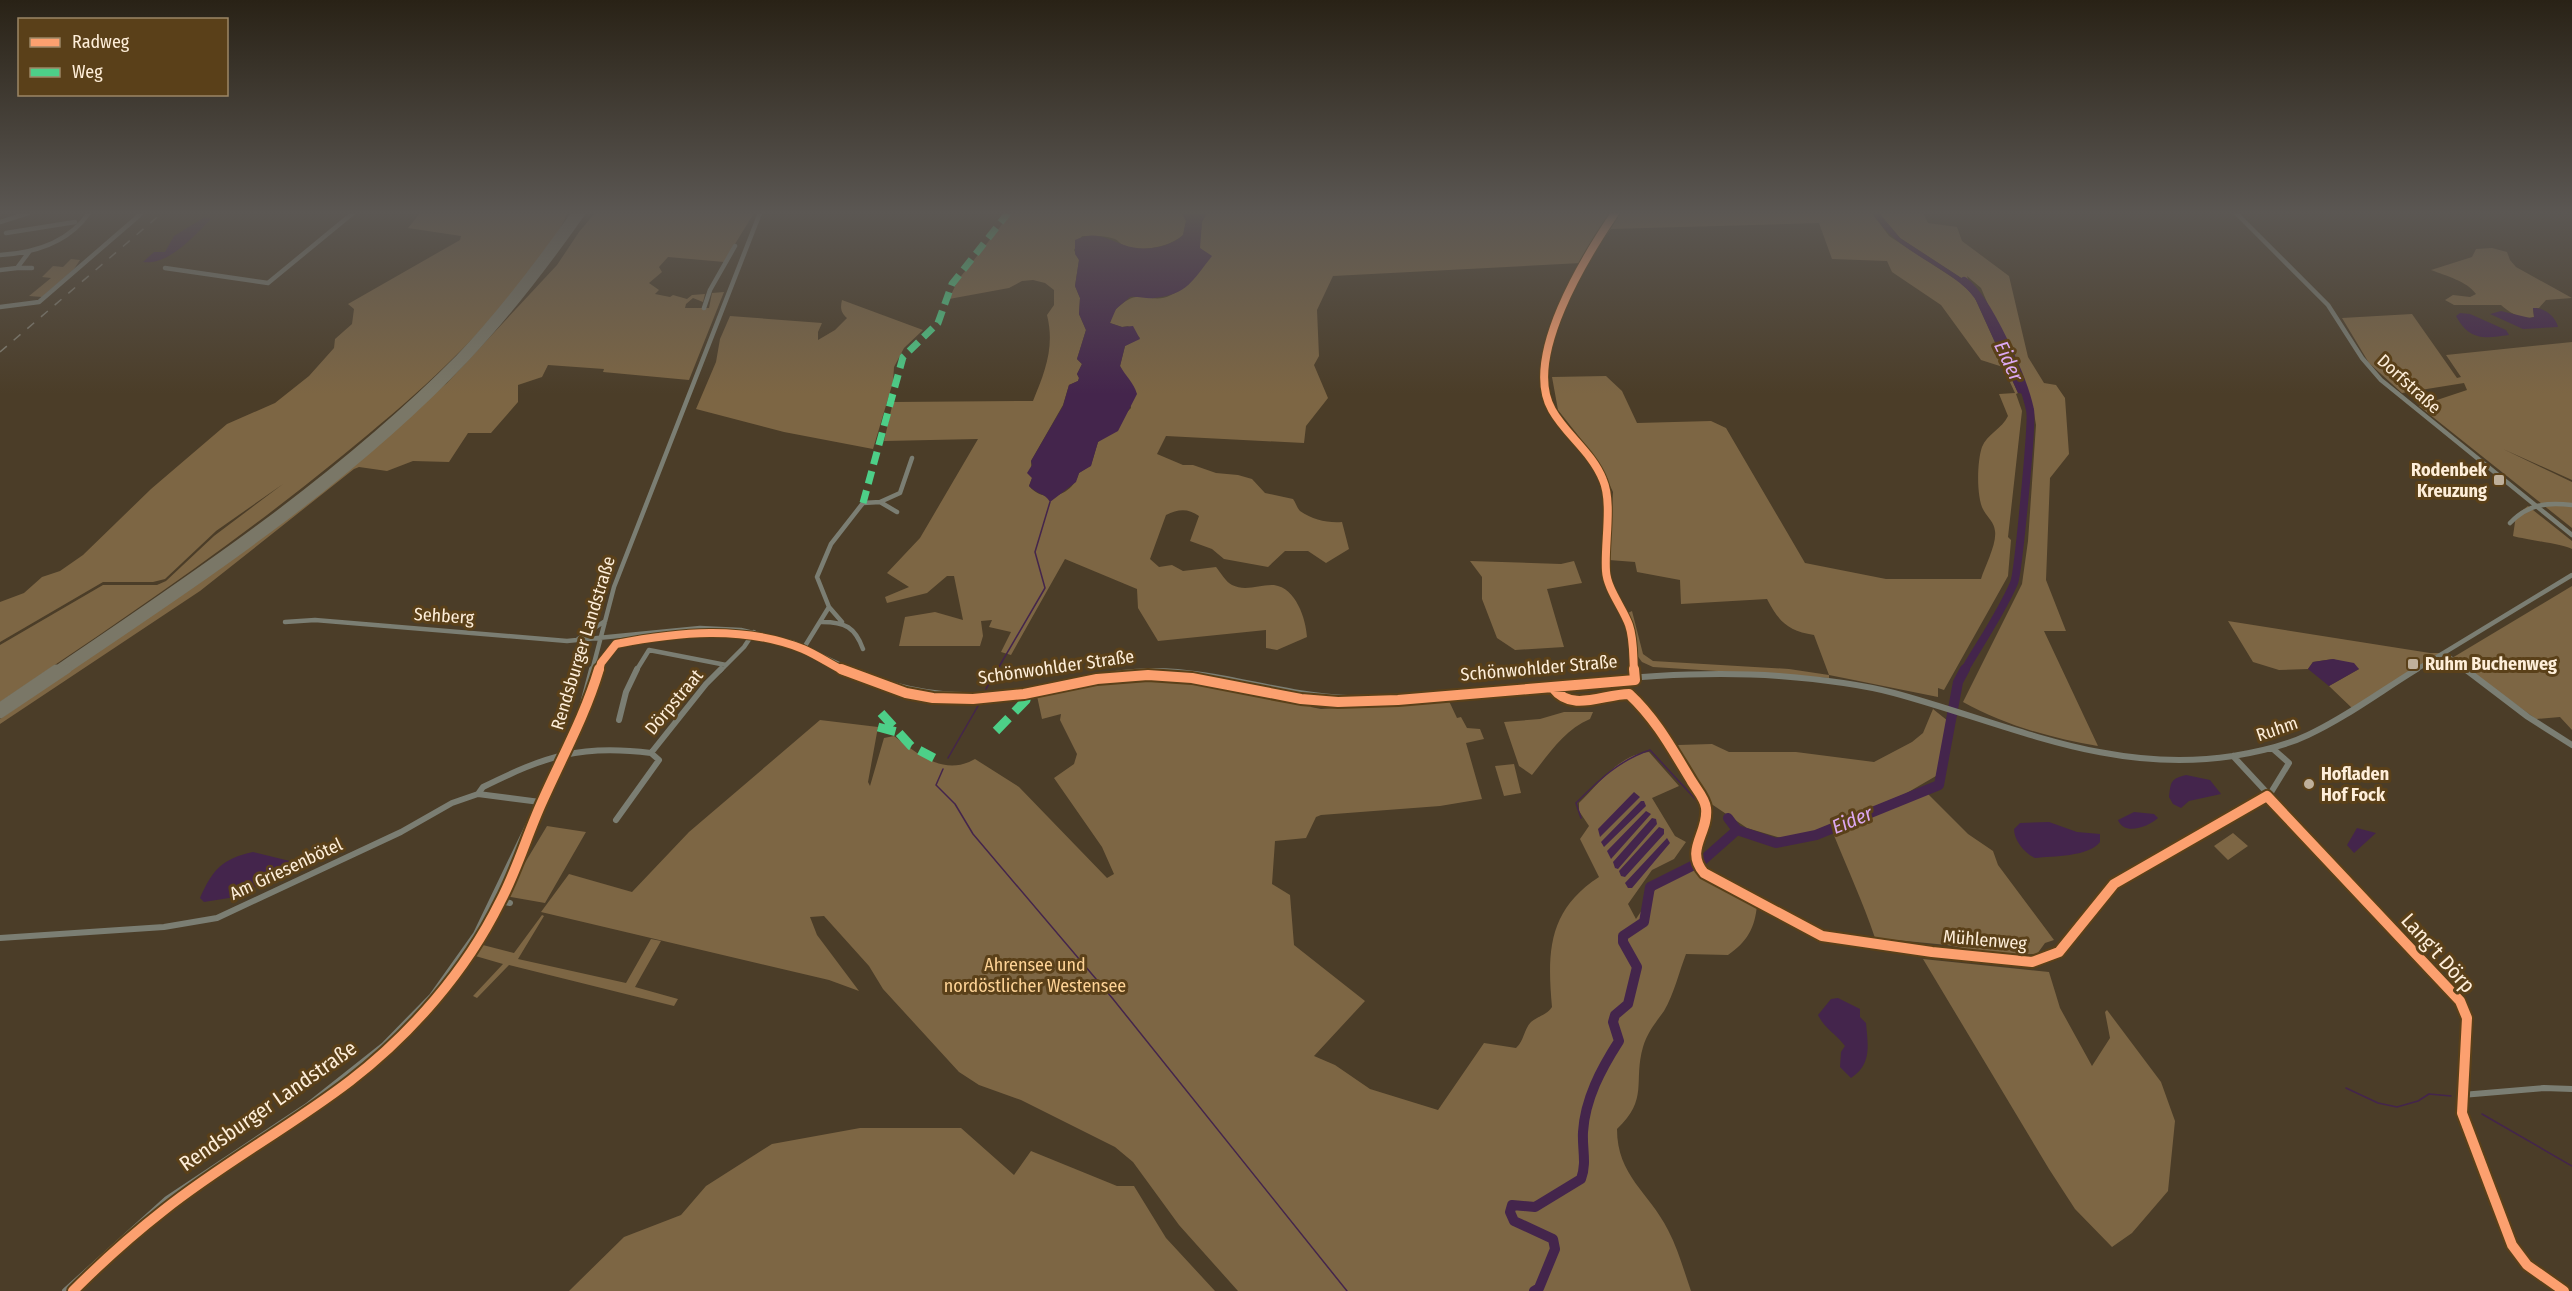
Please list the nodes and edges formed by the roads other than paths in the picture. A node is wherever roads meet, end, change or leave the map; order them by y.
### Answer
1 (72, 273) edge
2 (201, 273) edge
3 (280, 273) edge
4 (533, 273) edge
5 (540, 273) edge
6 (720, 273) edge
7 (736, 273) edge
8 (1576, 273) edge
9 (2296, 273) edge
10 (0, 307) edge
11 (6, 307) junction
12 (705, 308) dead end
13 (0, 313) edge
14 (912, 458) dead end
15 (880, 502) junction
16 (2534, 505) junction
17 (2572, 505) edge
18 (897, 512) dead end
19 (2510, 523) dead end
20 (2572, 535) edge
21 (2572, 574) edge
22 (829, 607) junction
23 (606, 620) junction
24 (285, 622) dead end
25 (822, 622) junction
26 (842, 622) junction
27 (754, 632) junction
28 (601, 639) junction
29 (574, 641) junction
30 (805, 646) junction
31 (863, 650) dead end
32 (2444, 653) junction
33 (726, 665) junction
34 (1634, 676) junction
35 (1552, 683) junction
36 (0, 706) edge
37 (1955, 710) joint
38 (0, 714) edge
39 (620, 720) dead end
40 (2572, 745) edge
41 (2272, 748) junction
42 (564, 753) junction
43 (651, 753) junction
44 (2233, 756) junction
45 (478, 794) junction
46 (2267, 796) junction
47 (540, 802) junction
48 (616, 820) dead end
49 (495, 900) junction
50 (510, 903) dead end
51 (0, 938) edge
52 (2572, 1089) edge
53 (2462, 1095) junction
54 (65, 1291) edge
55 (2564, 1291) edge

1 - 11 street
2 - 3 street
4 - 36 highway
5 - 38 highway
6 - 12 street
7 - 23 street, Rendsburger Landstraße
8 - 34 street
9 - 16 street, Dorfstraße
10 - 11 street
11 - 13 street
14 - 15 street
15 - 18 street
15 - 22 street
16 - 17 street
16 - 19 street
16 - 20 street, Dorfstraße
21 - 32 street, Ruhm
22 - 25 street
22 - 26 street
23 - 28 street, Rendsburger Landstraße
23 - 29 street
24 - 29 street, Sehberg
25 - 26 street
25 - 30 street
26 - 31 street
27 - 28 street, Schönwohlder Straße
27 - 30 street, Schönwohlder Straße
27 - 33 street, Dörpstraat
28 - 29 street, Sehberg
28 - 42 street, Rendsburger Landstraße
30 - 35 street, Schönwohlder Straße
32 - 40 street
32 - 41 street, Ruhm
33 - 39 street
33 - 43 street, Dörpstraat
34 - 35 street, Schönwohlder Straße
34 - 37 street, Schönwohlder Straße
35 - 46 street, Mühlenweg
37 - 44 street, Ruhm
41 - 44 street, Ruhm
41 - 46 street
42 - 43 street, Dörpstraat
42 - 45 street, Am Griesenbötel
42 - 47 street, Rendsburger Landstraße
43 - 48 street
44 - 46 street, Lang't Dörp
45 - 47 street
45 - 51 street, Am Griesenbötel
46 - 53 street, Lang't Dörp
47 - 49 street, Rendsburger Landstraße
49 - 50 street
49 - 54 street, Rendsburger Landstraße
52 - 53 street
53 - 55 street, Lang't Dörp

